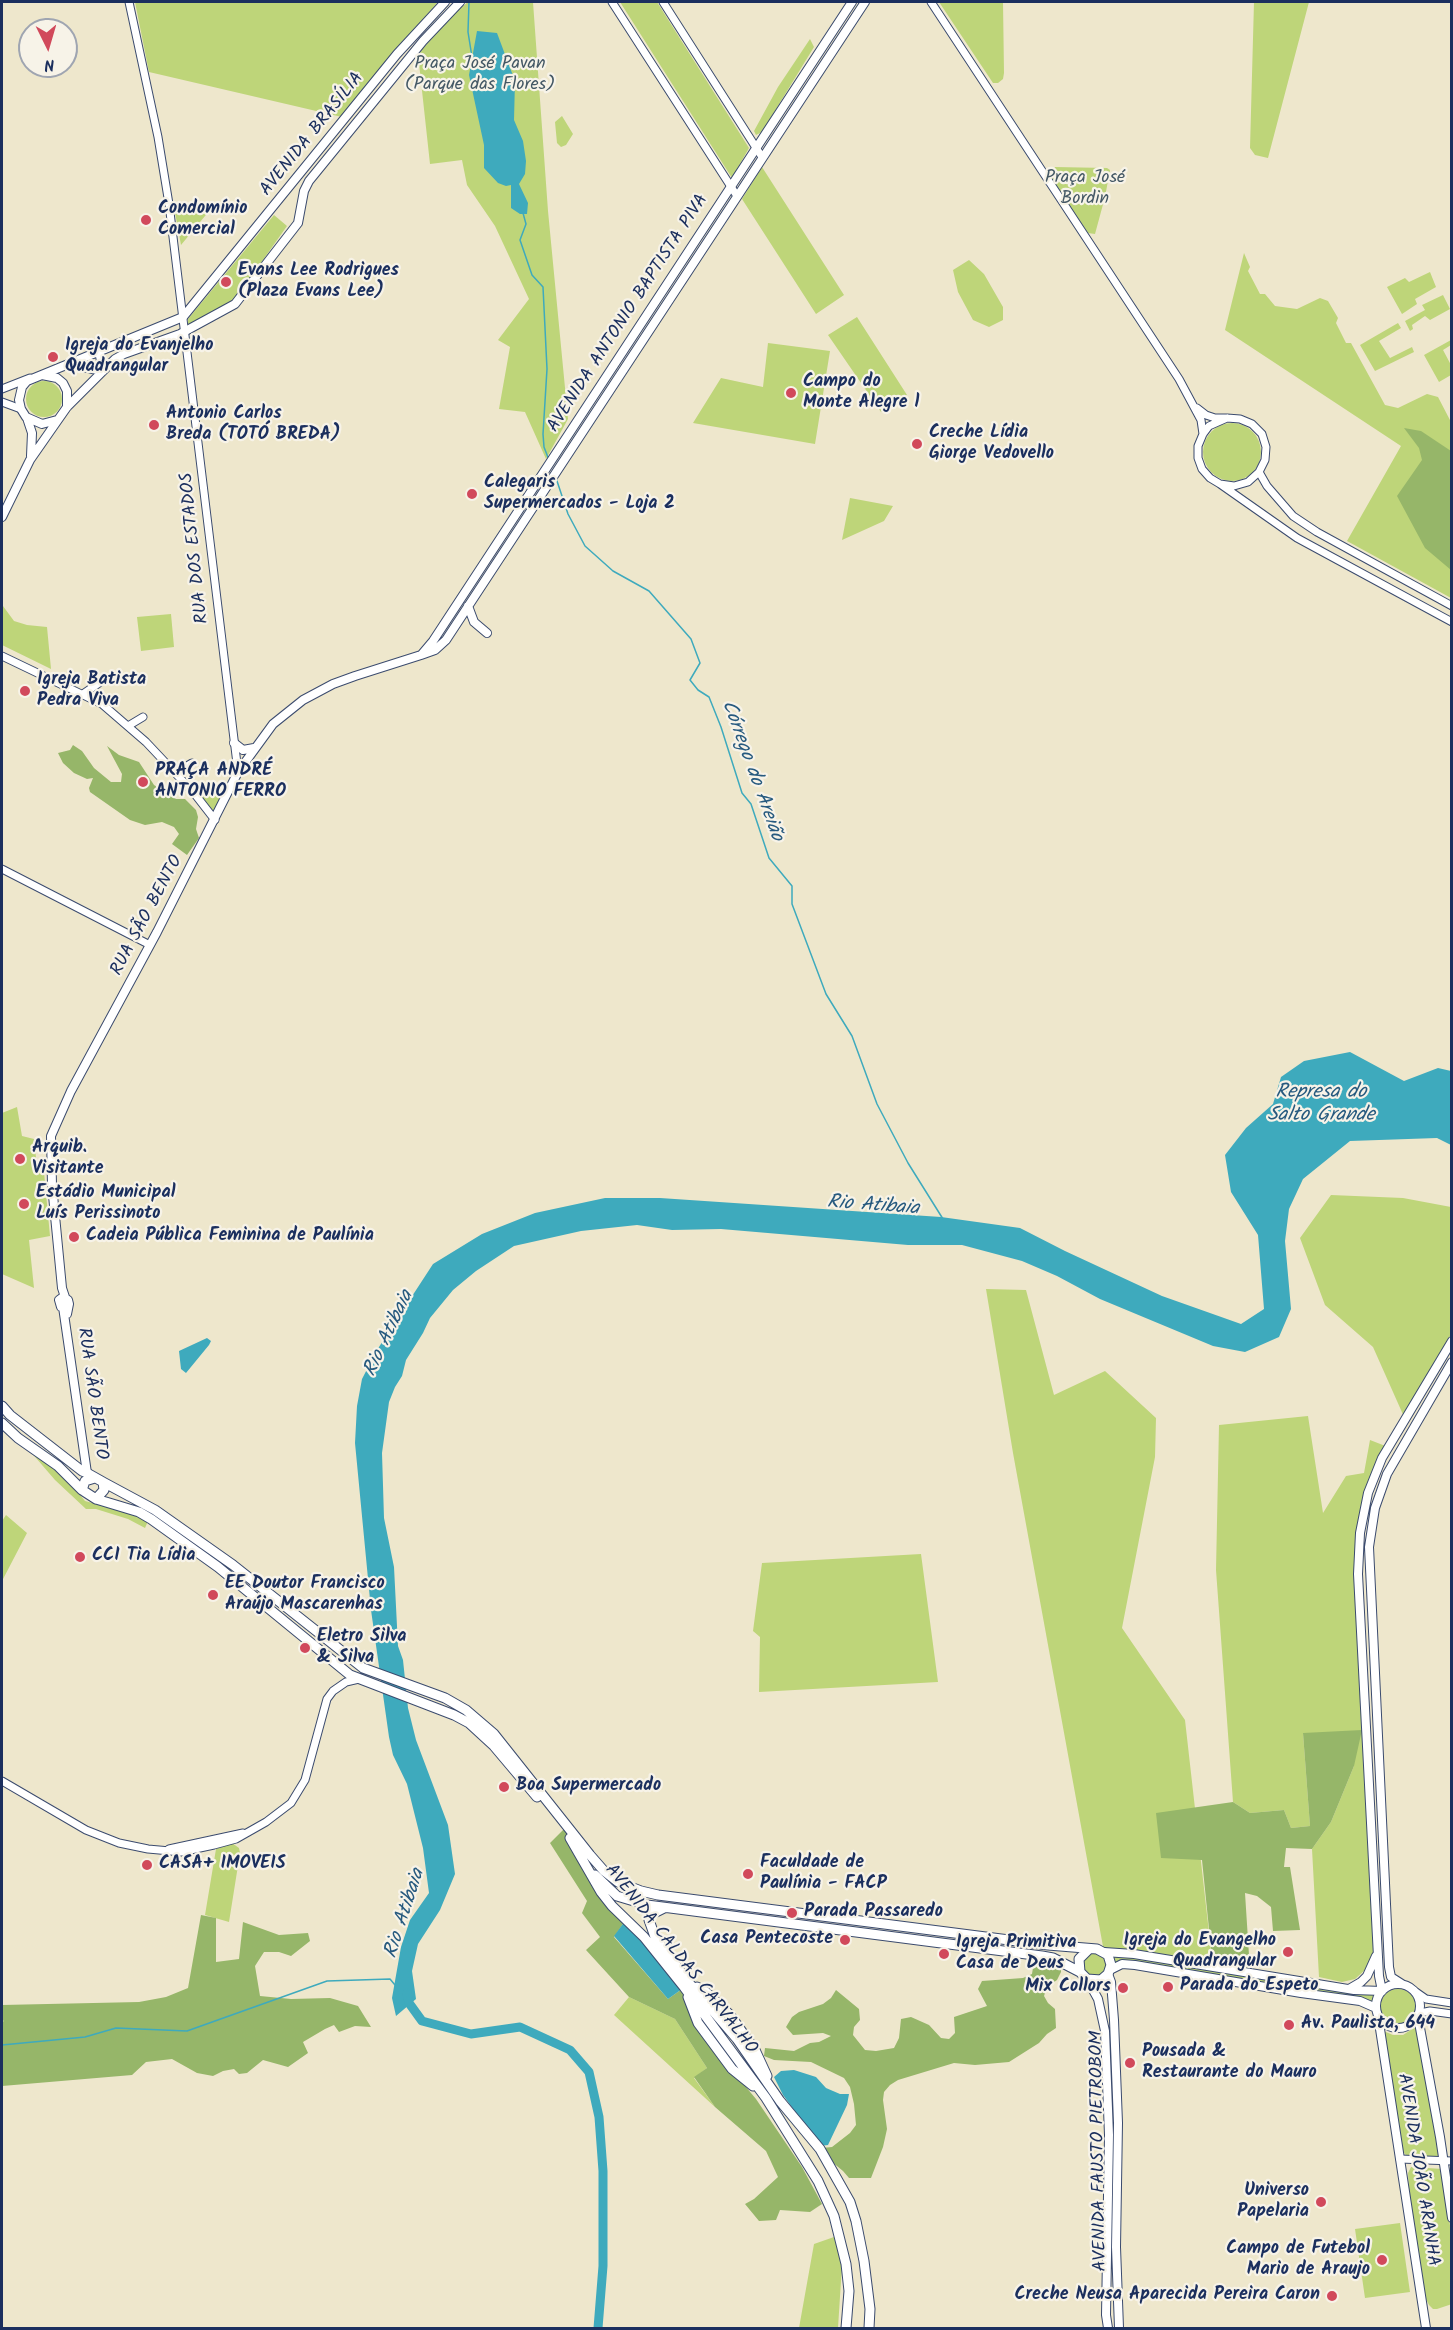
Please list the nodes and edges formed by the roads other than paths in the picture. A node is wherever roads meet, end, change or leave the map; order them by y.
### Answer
1 (129, 2) edge
2 (445, 2) edge
3 (460, 2) edge
4 (612, 2) edge
5 (663, 2) edge
6 (852, 2) edge
7 (865, 2) edge
8 (931, 2) edge
9 (756, 148) junction
10 (762, 157) junction
11 (730, 186) junction
12 (737, 196) junction
13 (183, 317) junction
14 (185, 331) junction
15 (99, 351) junction
16 (67, 364) junction
17 (103, 371) junction
18 (36, 376) junction
19 (2, 389) edge
20 (2, 402) edge
21 (1194, 405) junction
22 (67, 407) junction
23 (21, 409) junction
24 (26, 417) junction
25 (1227, 418) junction
26 (59, 419) junction
27 (1203, 434) junction
28 (558, 450) junction
29 (567, 455) junction
30 (30, 460) junction
31 (1259, 472) junction
32 (1220, 484) junction
33 (2, 517) edge
34 (507, 529) junction
35 (516, 534) junction
36 (468, 606) junction
37 (1452, 606) edge
38 (1452, 622) edge
39 (487, 633) dead end
40 (444, 643) joint
41 (432, 644) joint
42 (421, 655) junction
43 (2, 656) edge
44 (99, 683) dead end
45 (83, 694) junction
46 (143, 717) dead end
47 (128, 726) junction
48 (234, 743) junction
49 (254, 748) junction
50 (192, 763) dead end
51 (238, 772) junction
52 (175, 773) junction
53 (215, 820) junction
54 (2, 869) edge
55 (150, 945) junction
56 (1452, 1341) edge
57 (1452, 1362) edge
58 (2, 1406) edge
59 (2, 1423) edge
60 (90, 1481) junction
61 (96, 1499) junction
62 (359, 1678) junction
63 (2, 1781) edge
64 (245, 1832) junction
65 (185, 1837) dead end
66 (215, 1838) junction
67 (183, 1845) junction
68 (211, 1846) junction
69 (165, 1850) junction
70 (584, 1861) junction
71 (664, 1908) junction
72 (1089, 1950) junction
73 (1104, 1952) junction
74 (1377, 1952) junction
75 (1080, 1972) junction
76 (1109, 1972) junction
77 (1087, 1979) junction
78 (1402, 1984) junction
79 (687, 1985) junction
80 (1349, 1989) junction
81 (1382, 1991) junction
82 (1416, 1992) junction
83 (1452, 2003) edge
84 (1376, 2008) junction
85 (1452, 2014) edge
86 (1419, 2015) junction
87 (1378, 2016) junction
88 (737, 2039) junction
89 (728, 2047) junction
90 (769, 2084) junction
91 (760, 2090) junction
92 (1400, 2158) junction
93 (1447, 2161) edge
94 (1452, 2218) edge
95 (846, 2328) edge
96 (868, 2328) edge
97 (1108, 2328) edge
98 (1119, 2328) edge
99 (1426, 2328) edge

1 - 13 street, RUA DOS ESTADOS
2 - 13 main road, AVENIDA BRASÍLIA
3 - 14 main road, AVENIDA BRASÍLIA
4 - 11 street
5 - 9 street
6 - 9 main road, AVENIDA ANTONIO BAPTISTA PIVA
7 - 10 main road, AVENIDA ANTONIO BAPTISTA PIVA
8 - 21 street
9 - 10 street
9 - 11 main road, AVENIDA ANTONIO BAPTISTA PIVA
10 - 12 main road, AVENIDA ANTONIO BAPTISTA PIVA
11 - 12 street
11 - 28 main road, AVENIDA ANTONIO BAPTISTA PIVA
12 - 29 main road, AVENIDA ANTONIO BAPTISTA PIVA
13 - 14 street, RUA DOS ESTADOS
13 - 15 main road
14 - 17 main road
14 - 48 street, RUA DOS ESTADOS
15 - 16 main road
15 - 17 main road
16 - 17 main road
16 - 18 main road
17 - 22 main road
18 - 19 street
18 - 22 main road
18 - 23 main road
20 - 23 street
21 - 25 street
21 - 27 street
22 - 26 main road
23 - 24 main road
24 - 26 main road
24 - 30 main road
25 - 27 street
25 - 31 street
26 - 30 main road
27 - 32 street
28 - 29 main road
28 - 34 main road, AVENIDA ANTONIO BAPTISTA PIVA
29 - 35 main road, AVENIDA ANTONIO BAPTISTA PIVA
30 - 33 main road
31 - 32 street
31 - 37 street
32 - 38 street
34 - 35 main road
34 - 41 main road, AVENIDA ANTONIO BAPTISTA PIVA
35 - 36 main road, AVENIDA ANTONIO BAPTISTA PIVA
36 - 39 main road
36 - 40 main road, AVENIDA ANTONIO BAPTISTA PIVA
40 - 42 main road, RUA SÃO BENTO
41 - 42 main road, RUA SÃO BENTO
42 - 49 main road, RUA SÃO BENTO
43 - 45 street
44 - 45 street
45 - 47 street
46 - 47 street
47 - 52 street
48 - 49 main road
48 - 51 street, RUA DOS ESTADOS
49 - 51 main road, RUA SÃO BENTO
50 - 52 street
51 - 53 main road, RUA SÃO BENTO
52 - 53 street
53 - 55 main road, RUA SÃO BENTO
54 - 55 street
55 - 60 main road, RUA SÃO BENTO
56 - 74 main road
57 - 78 main road
58 - 60 main road
59 - 60 main road
60 - 61 main road, AVENIDA CALDAS CARVALHO
60 - 61 main road
60 - 72 main road, AVENIDA CALDAS CARVALHO
61 - 62 main road, AVENIDA CALDAS CARVALHO
62 - 64 street
62 - 70 main road, AVENIDA CALDAS CARVALHO
63 - 69 street
64 - 66 street
64 - 68 street
65 - 67 street
66 - 67 street
66 - 68 street
67 - 69 street
68 - 69 street
70 - 71 main road
70 - 79 main road, AVENIDA CALDAS CARVALHO
71 - 75 main road
71 - 79 main road, AVENIDA CALDAS CARVALHO
72 - 73 main road
72 - 75 main road
73 - 76 main road
73 - 80 main road
74 - 80 main road
74 - 81 main road
75 - 77 main road
76 - 77 main road
76 - 84 main road
76 - 98 main road, AVENIDA FAUSTO PIETROBOM
77 - 97 main road, AVENIDA FAUSTO PIETROBOM
78 - 81 main road
78 - 82 main road
79 - 88 main road, AVENIDA CALDAS CARVALHO
79 - 89 main road, AVENIDA CALDAS CARVALHO
79 - 90 main road
79 - 91 main road
80 - 81 main road
81 - 84 main road
82 - 83 street
82 - 86 main road
84 - 87 main road
85 - 86 street
86 - 87 main road
86 - 93 main road, AVENIDA JOÃO ARANHA
87 - 92 main road, AVENIDA JOÃO ARANHA
88 - 89 main road
88 - 90 main road, AVENIDA CALDAS CARVALHO
89 - 91 main road, AVENIDA CALDAS CARVALHO
90 - 96 main road, AVENIDA CALDAS CARVALHO
91 - 95 main road, AVENIDA CALDAS CARVALHO
92 - 93 street
92 - 99 main road, AVENIDA JOÃO ARANHA
93 - 94 main road, AVENIDA JOÃO ARANHA

